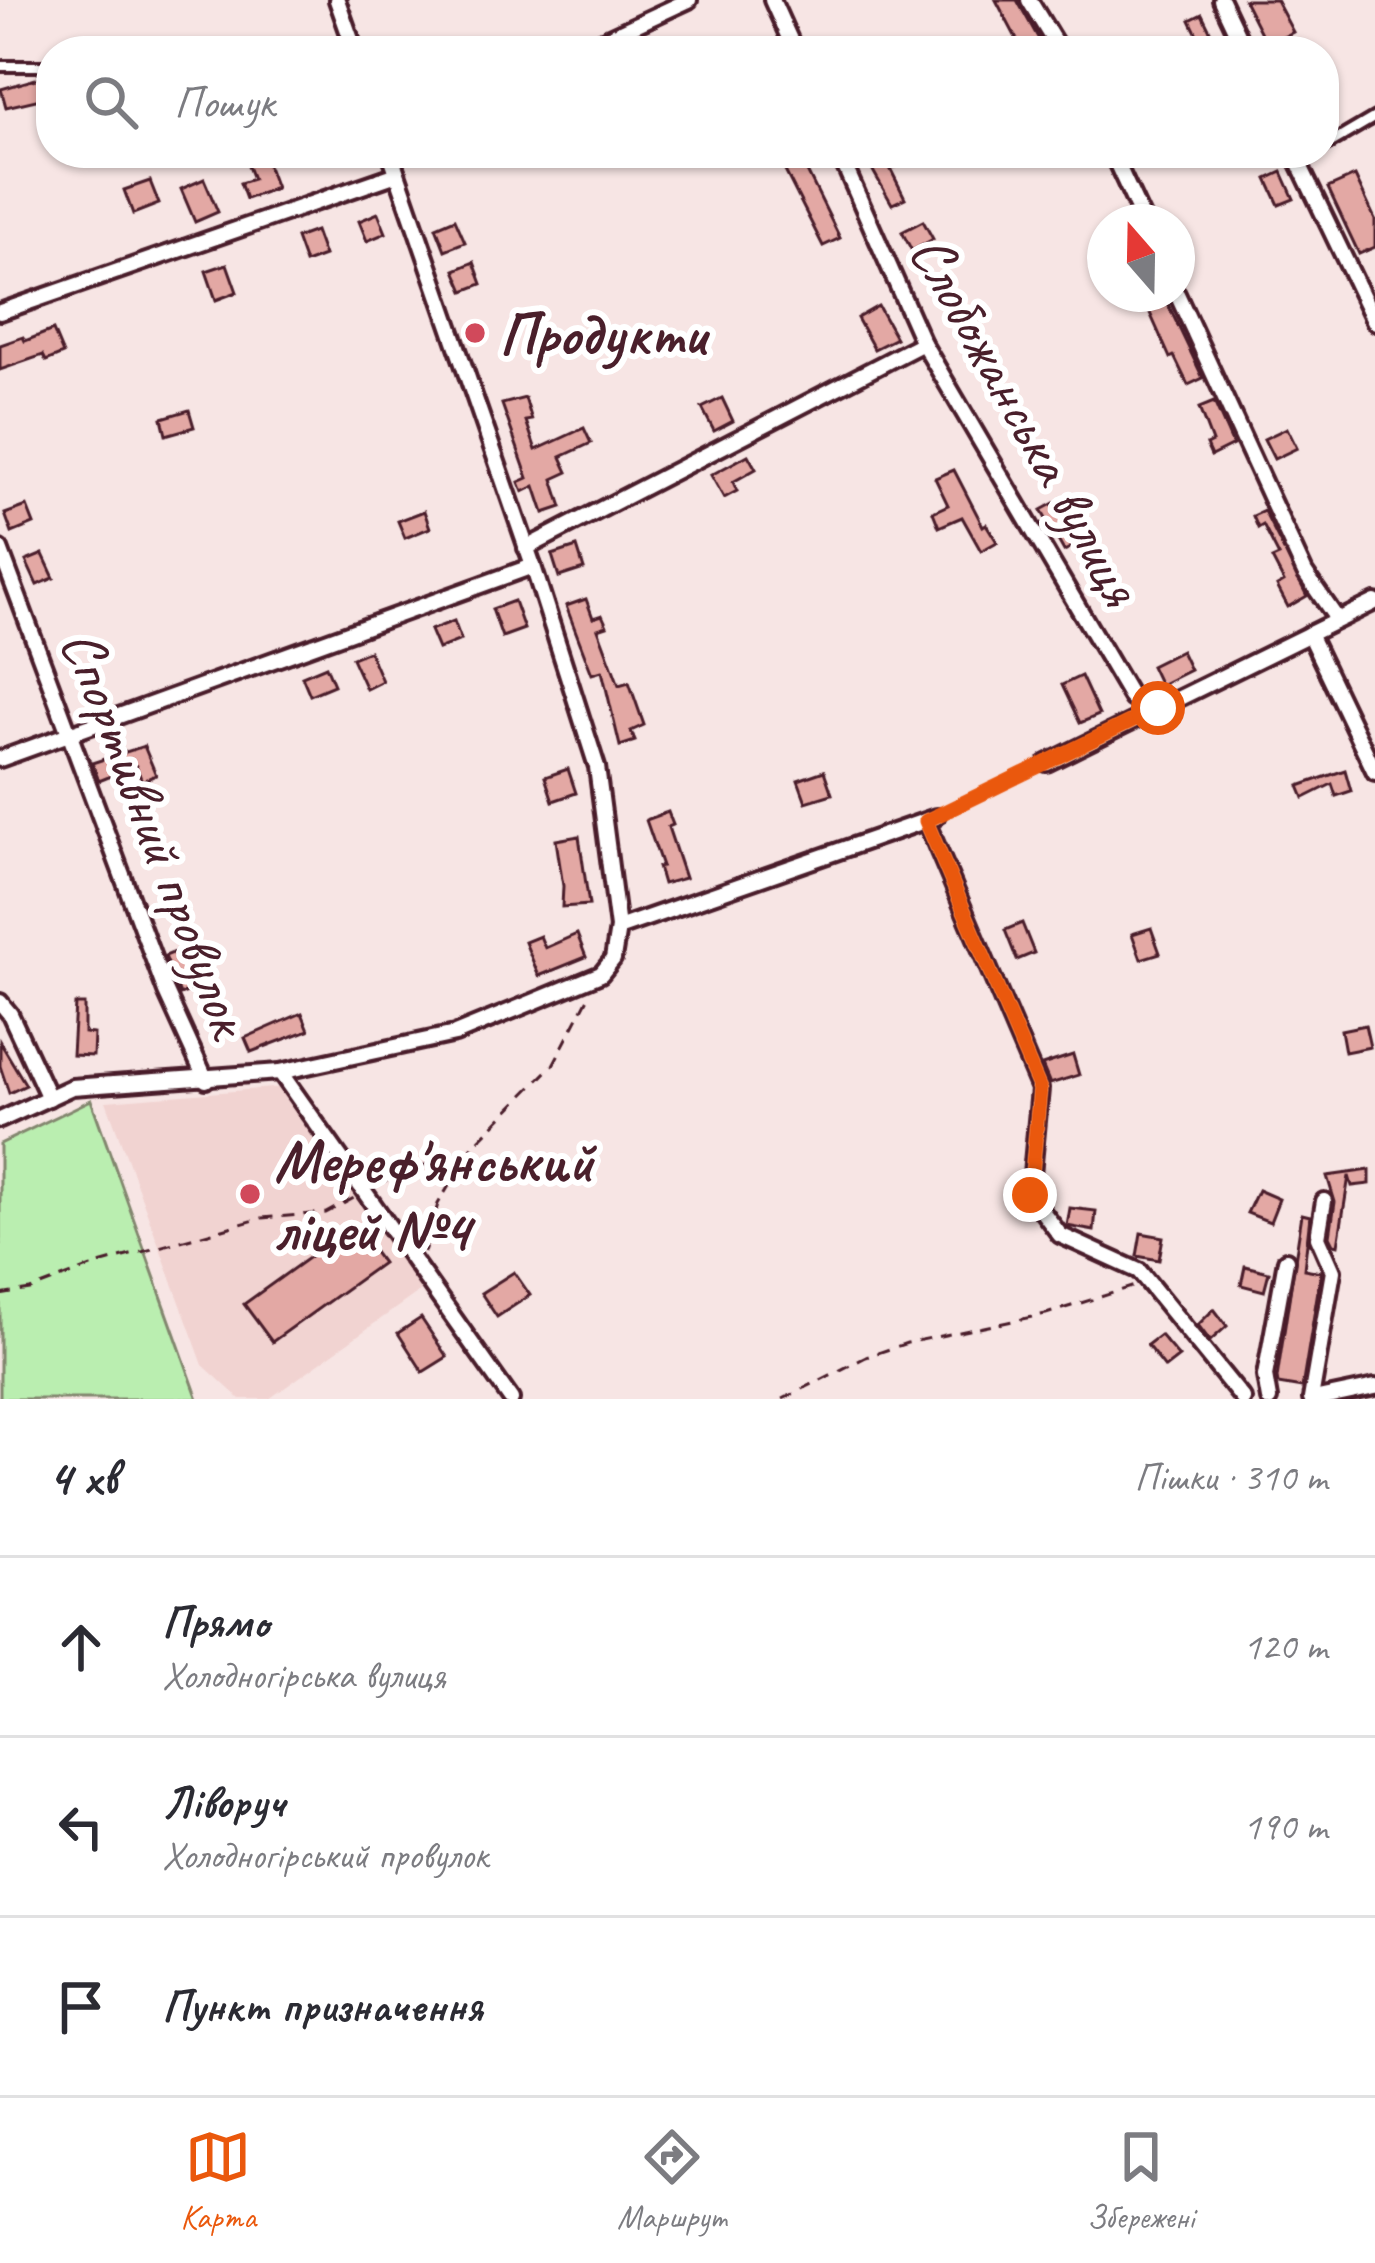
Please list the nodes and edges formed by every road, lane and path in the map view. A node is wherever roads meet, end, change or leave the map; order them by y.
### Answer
1 (337, 0) edge
2 (689, 0) edge
3 (772, 0) edge
4 (1030, 0) edge
5 (1221, 0) edge
6 (350, 36) edge
7 (612, 36) edge
8 (788, 36) edge
9 (1051, 36) edge
10 (1238, 36) edge
11 (0, 66) edge
12 (36, 66) edge
13 (1375, 118) edge
14 (1339, 138) edge
15 (395, 168) edge
16 (846, 168) edge
17 (1119, 168) edge
18 (1305, 168) edge
19 (397, 174) junction
20 (1136, 204) edge
21 (0, 312) edge
22 (1185, 312) edge
23 (1375, 322) edge
24 (922, 343) junction
25 (526, 548) junction
26 (0, 549) edge
27 (532, 566) junction
28 (1375, 602) edge
29 (1337, 619) junction
30 (1310, 634) junction
31 (1158, 708) junction
32 (68, 735) junction
33 (0, 759) edge
34 (1047, 763) joint
35 (1375, 772) edge
36 (931, 819) junction
37 (617, 928) junction
38 (601, 974) junction
39 (0, 1002) edge
40 (280, 1072) junction
41 (206, 1080) junction
42 (49, 1097) junction
43 (0, 1120) edge
44 (473, 1146) junction
45 (364, 1190) junction
46 (1324, 1201) dead end
47 (1286, 1260) dead end
48 (419, 1268) junction
49 (1148, 1282) junction
50 (0, 1295) edge
51 (1375, 1387) edge
52 (512, 1399) edge
53 (783, 1399) edge
54 (1243, 1399) edge
55 (1269, 1399) edge
56 (1315, 1399) edge

1 - 6 street
2 - 7 street
3 - 8 street
4 - 9 street
5 - 10 street
11 - 12 lane
13 - 14 lane
15 - 19 street
16 - 24 street, Слобожанська вулиця
17 - 20 street
18 - 23 street
19 - 21 street
19 - 25 street
22 - 29 street
24 - 25 street
24 - 31 street, Слобожанська вулиця
25 - 27 street
26 - 32 street, Спортивний провулок
27 - 32 street
27 - 37 street
28 - 29 street
29 - 30 street
30 - 31 street
30 - 35 street
31 - 34 street
32 - 33 street
32 - 41 street, Спортивний провулок
34 - 36 path
36 - 37 street
36 - 49 street
37 - 38 street
38 - 40 street
38 - 44 path
39 - 42 street
40 - 41 street
40 - 45 street
41 - 42 street
42 - 43 street
44 - 45 path
44 - 48 path
45 - 48 street
45 - 50 path
46 - 56 street
47 - 55 street
48 - 52 street
49 - 53 path
49 - 54 street
51 - 56 street

